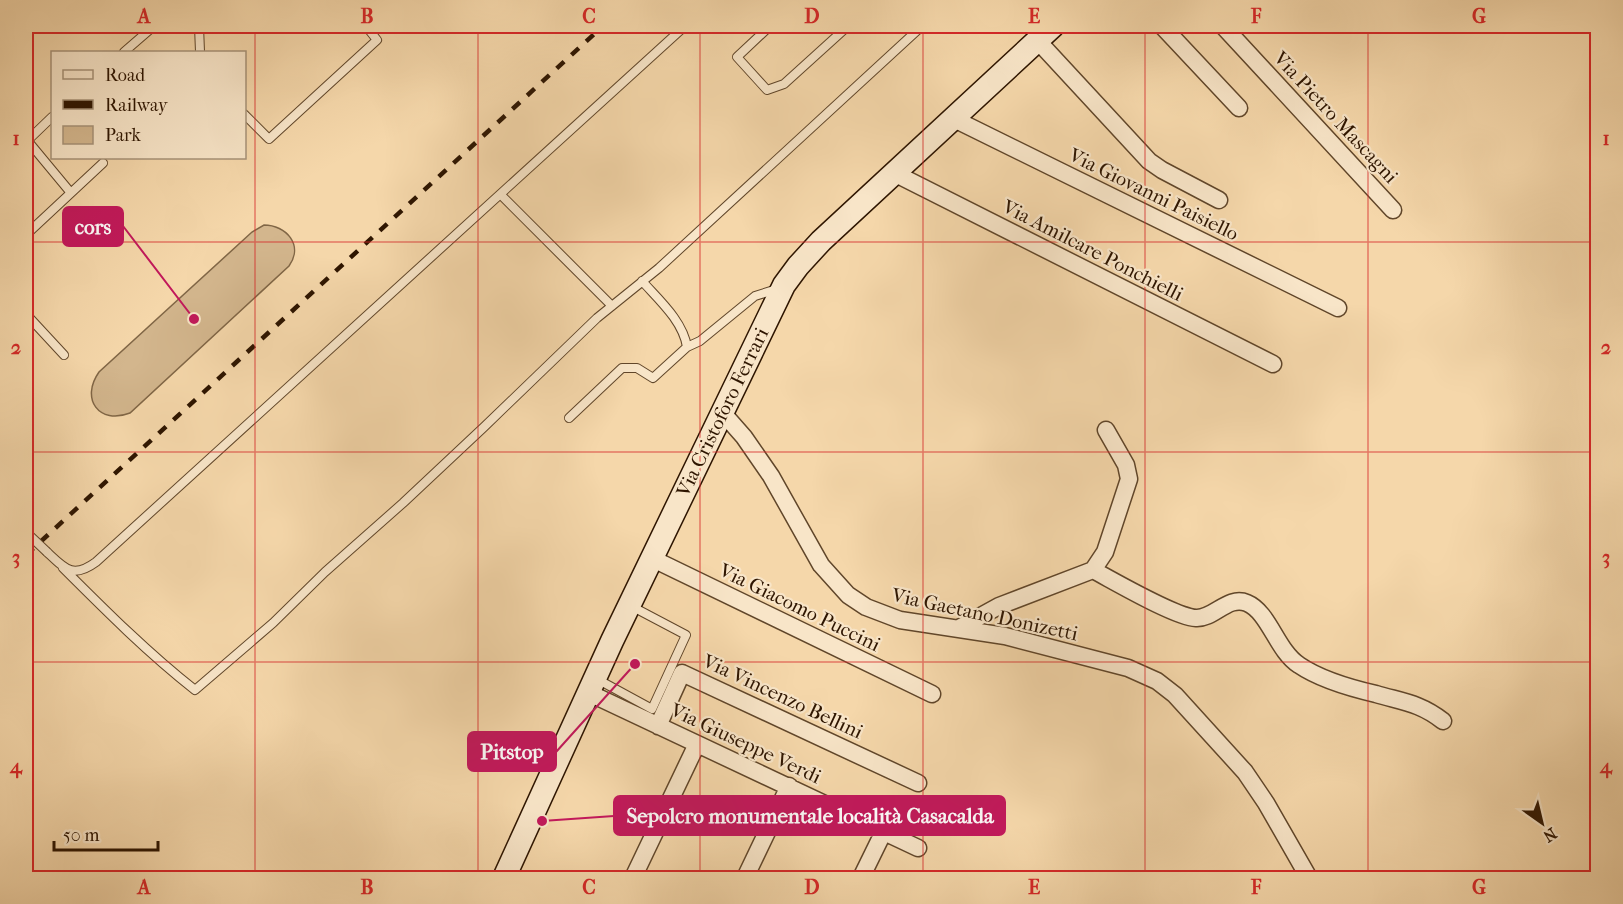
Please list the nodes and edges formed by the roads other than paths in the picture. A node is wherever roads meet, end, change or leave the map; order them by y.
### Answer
1 (154, 26) edge
2 (199, 26) edge
3 (366, 26) edge
4 (685, 26) edge
5 (770, 26) edge
6 (848, 26) edge
7 (919, 26) edge
8 (1162, 26) edge
9 (1223, 26) edge
10 (1045, 33) edge
11 (125, 51) edge
12 (200, 51) edge
13 (1239, 108) dead end
14 (246, 116) edge
15 (51, 118) edge
16 (952, 118) junction
17 (26, 141) edge
18 (103, 163) dead end
19 (894, 173) junction
20 (71, 193) junction
21 (501, 195) junction
22 (1219, 200) dead end
23 (1394, 210) dead end
24 (26, 248) edge
25 (642, 281) junction
26 (783, 287) junction
27 (612, 306) junction
28 (1338, 308) dead end
29 (26, 314) edge
30 (687, 347) junction
31 (64, 355) dead end
32 (1273, 364) dead end
33 (723, 412) junction
34 (568, 418) dead end
35 (1106, 430) dead end
36 (27, 532) edge
37 (651, 558) junction
38 (63, 568) junction
39 (1093, 570) junction
40 (629, 605) junction
41 (959, 628) junction
42 (592, 686) junction
43 (932, 694) dead end
44 (1443, 721) dead end
45 (658, 726) junction
46 (697, 744) junction
47 (918, 783) dead end
48 (789, 786) junction
49 (884, 831) junction
50 (918, 848) dead end
51 (1308, 877) edge
52 (504, 879) edge
53 (633, 879) edge
54 (745, 879) edge
55 (861, 879) edge

1 - 11 lane
2 - 12 lane
3 - 14 lane
4 - 21 lane
5 - 6 lane
7 - 25 lane
8 - 13 street
9 - 23 street, Via Pietro Mascagni
10 - 16 main road, Via Cristoforo Ferrari
10 - 22 street
15 - 17 lane
16 - 19 main road, Via Cristoforo Ferrari
16 - 28 street, Via Giovanni Paisiello
17 - 20 lane
18 - 20 lane
19 - 26 main road, Via Cristoforo Ferrari
19 - 32 street, Via Amilcare Ponchielli
20 - 24 lane
21 - 27 lane
21 - 38 lane
25 - 27 lane
25 - 30 lane
26 - 30 lane
26 - 33 main road, Via Cristoforo Ferrari
27 - 38 lane
29 - 31 lane
30 - 34 lane
33 - 37 main road, Via Cristoforo Ferrari
33 - 41 street, Via Gaetano Donizetti
35 - 39 street
36 - 38 lane, bridge
37 - 40 main road, Via Cristoforo Ferrari
37 - 43 street, Via Giacomo Puccini
39 - 41 street
39 - 44 street
40 - 42 main road, Via Cristoforo Ferrari
40 - 42 lane
41 - 51 street, Via Gaetano Donizetti
42 - 45 street, Via Giuseppe Verdi
42 - 52 main road, Via Cristoforo Ferrari
45 - 46 street, Via Giuseppe Verdi
45 - 47 street, Via Vincenzo Bellini
46 - 48 street, Via Giuseppe Verdi
46 - 53 street
48 - 49 street, Via Giuseppe Verdi
48 - 54 street
49 - 50 street, Via Giuseppe Verdi
49 - 55 street

